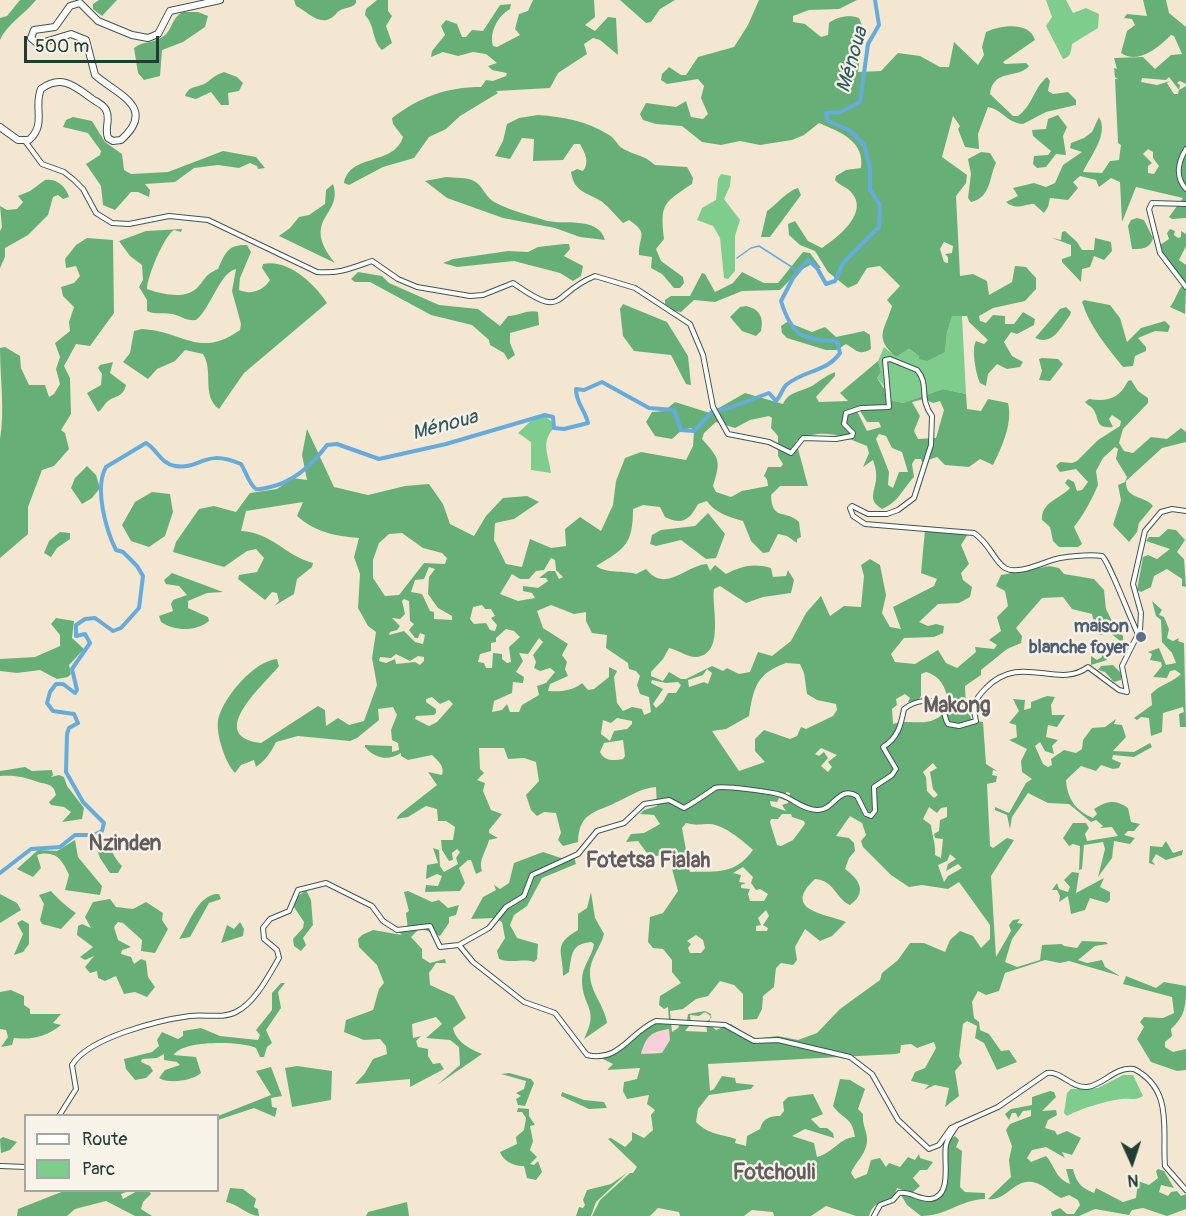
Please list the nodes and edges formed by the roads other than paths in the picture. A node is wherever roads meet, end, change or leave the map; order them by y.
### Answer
1 (220, 0) edge
2 (0, 127) edge
3 (25, 141) junction
4 (1186, 149) edge
5 (1186, 189) edge
6 (1186, 204) edge
7 (1186, 287) edge
8 (1186, 512) edge
9 (1138, 634) junction
10 (459, 945) junction
11 (60, 1114) edge
12 (957, 1124) junction
13 (0, 1166) edge
14 (24, 1167) edge
15 (1186, 1190) edge
16 (874, 1216) edge

1 - 3 main road
2 - 3 main road
3 - 9 street
4 - 5 street
6 - 7 street
8 - 9 street
9 - 10 street
10 - 11 street
10 - 12 street
12 - 15 street
12 - 16 street
13 - 14 street

